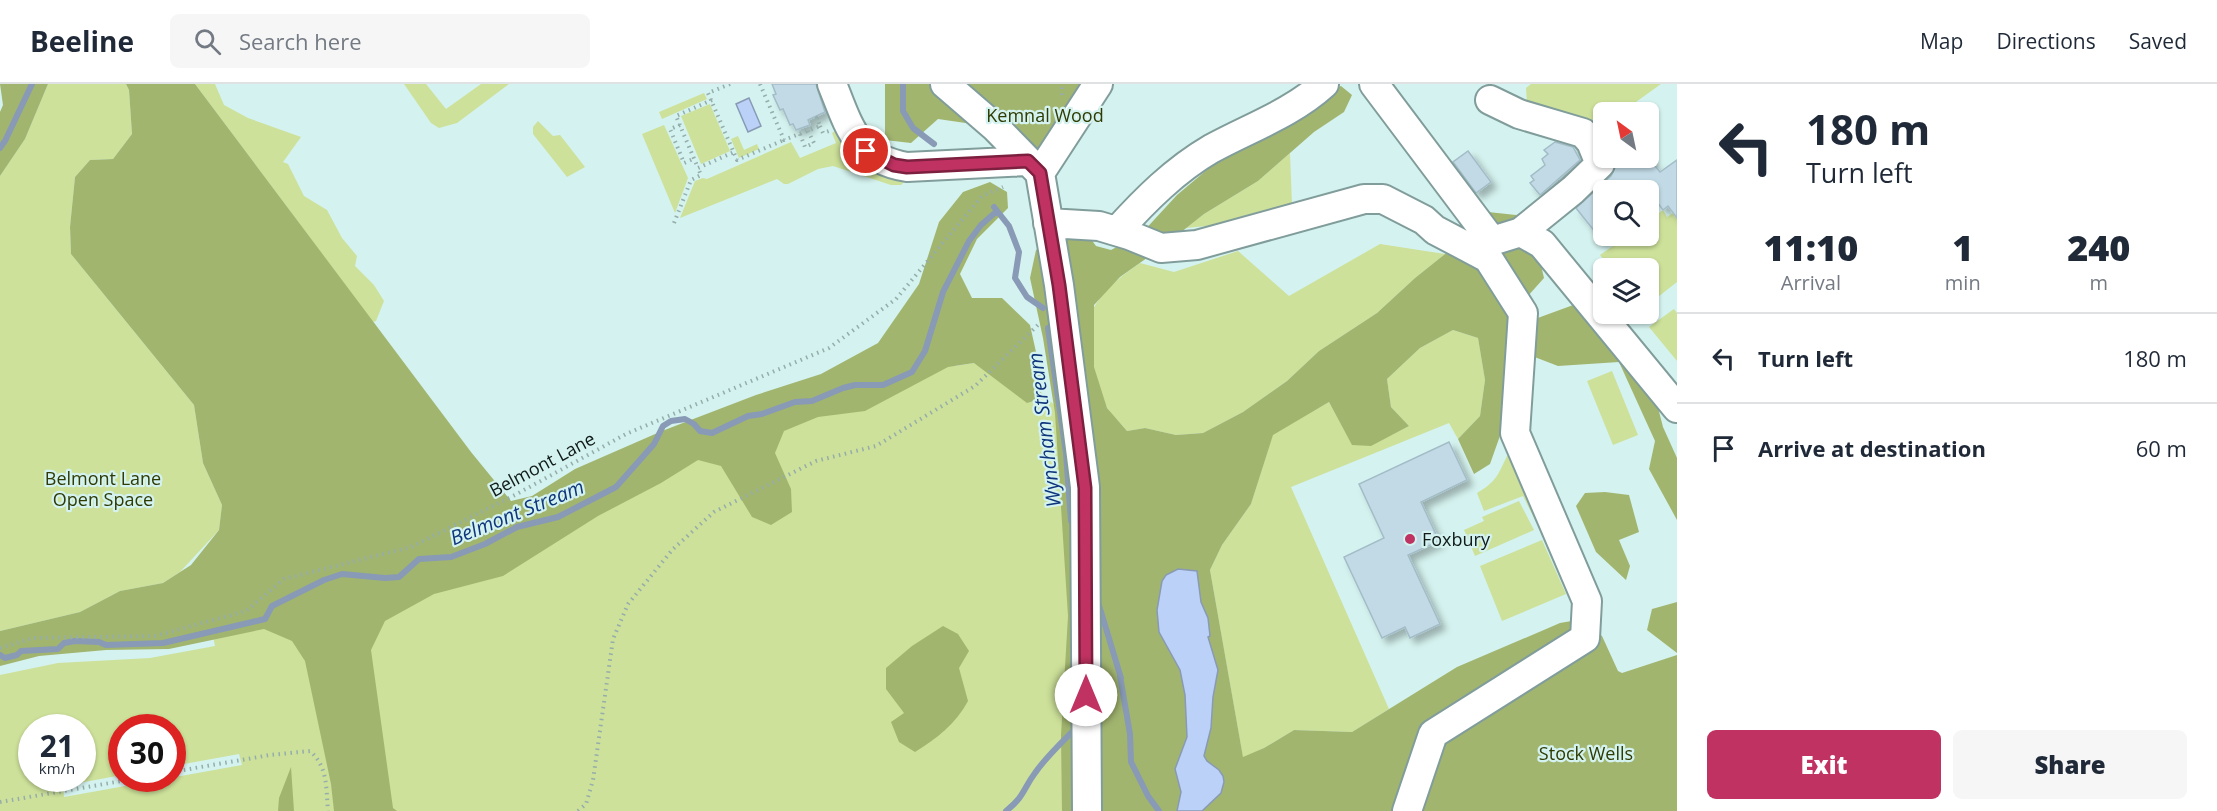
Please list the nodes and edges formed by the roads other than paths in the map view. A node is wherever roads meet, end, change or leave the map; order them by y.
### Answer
1 (832, 84) edge
2 (945, 84) edge
3 (1098, 84) edge
4 (1324, 84) edge
5 (1374, 84) edge
6 (1491, 100) dead end
7 (1034, 167) junction
8 (1048, 223) junction
9 (1117, 231) junction
10 (1521, 232) junction
11 (1677, 408) edge
12 (1087, 811) edge
13 (1407, 811) edge

1 - 7 street
2 - 7 street
3 - 7 street
4 - 9 street
5 - 10 street
6 - 10 street
7 - 8 street
8 - 9 street
8 - 12 street
9 - 13 street
10 - 11 street

